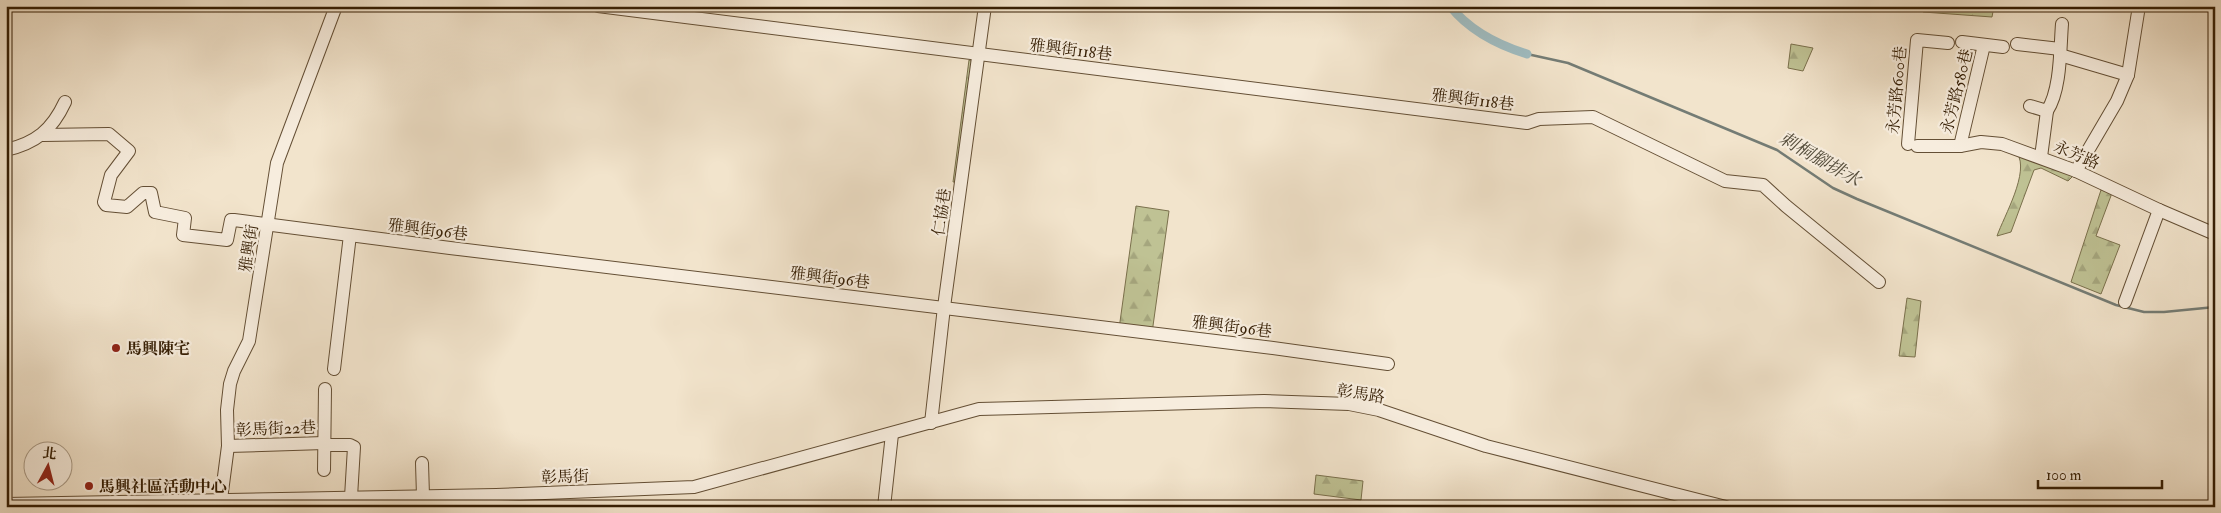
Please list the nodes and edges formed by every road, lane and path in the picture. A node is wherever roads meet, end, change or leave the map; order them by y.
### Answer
1 (336, 6) edge
2 (598, 6) edge
3 (985, 6) edge
4 (2139, 6) edge
5 (2062, 24) dead end
6 (1962, 42) dead end
7 (1948, 43) dead end
8 (2017, 44) dead end
9 (1984, 45) junction
10 (2003, 47) dead end
11 (2060, 52) junction
12 (979, 54) junction
13 (2128, 75) junction
14 (65, 102) dead end
15 (2030, 106) dead end
16 (2047, 111) junction
17 (43, 135) junction
18 (1912, 145) joint
19 (1960, 146) junction
20 (6, 150) edge
21 (2041, 157) junction
22 (2076, 171) junction
23 (2159, 210) junction
24 (268, 225) junction
25 (2215, 234) edge
26 (350, 235) junction
27 (1879, 282) dead end
28 (2125, 302) dead end
29 (944, 307) junction
30 (1388, 364) dead end
31 (334, 369) dead end
32 (325, 389) dead end
33 (979, 409) joint
34 (931, 422) junction
35 (892, 434) junction
36 (324, 444) junction
37 (228, 446) junction
38 (422, 463) dead end
39 (324, 470) dead end
40 (422, 496) junction
41 (351, 497) junction
42 (486, 501) edge
43 (6, 504) edge
44 (220, 504) edge
45 (142, 505) edge
46 (884, 507) edge
47 (1726, 507) edge

1 - 24 street, 雅興街
2 - 12 street, 雅興街118巷
3 - 12 street, 仁協巷
4 - 13 street
5 - 11 street
6 - 9 street, 永芳路580巷
7 - 18 street, 永芳路600巷
8 - 11 street
9 - 10 street, 永芳路580巷
9 - 19 street, 永芳路580巷
11 - 13 street
11 - 16 street
12 - 27 street, 雅興街118巷
12 - 29 street, 仁協巷
13 - 22 street
14 - 17 street
15 - 16 street
16 - 21 street
17 - 20 street
17 - 24 street, 雅興街96巷
18 - 19 street, 永芳路
19 - 21 street, 永芳路
21 - 22 street, 永芳路
22 - 23 street, 永芳路
23 - 25 street, 永芳路
23 - 28 street
24 - 26 street, 雅興街96巷
24 - 37 street, 雅興街
26 - 29 street, 雅興街96巷
26 - 31 street
29 - 30 street, 雅興街96巷
29 - 34 street, 仁協巷
32 - 36 street, 彰馬街22巷
33 - 34 street, 彰馬街
33 - 47 street, 彰馬路
34 - 35 street, 彰馬街
35 - 42 street, 彰馬街
35 - 46 street
36 - 37 street, 彰馬街22巷
36 - 39 street, 彰馬街22巷
36 - 41 street, 彰馬街22巷
37 - 44 street, 雅興街
38 - 40 street
40 - 41 street, 彰馬街
40 - 42 street, 彰馬街
41 - 44 street, 彰馬街
43 - 45 street, 彰馬街
44 - 45 street, 彰馬街

